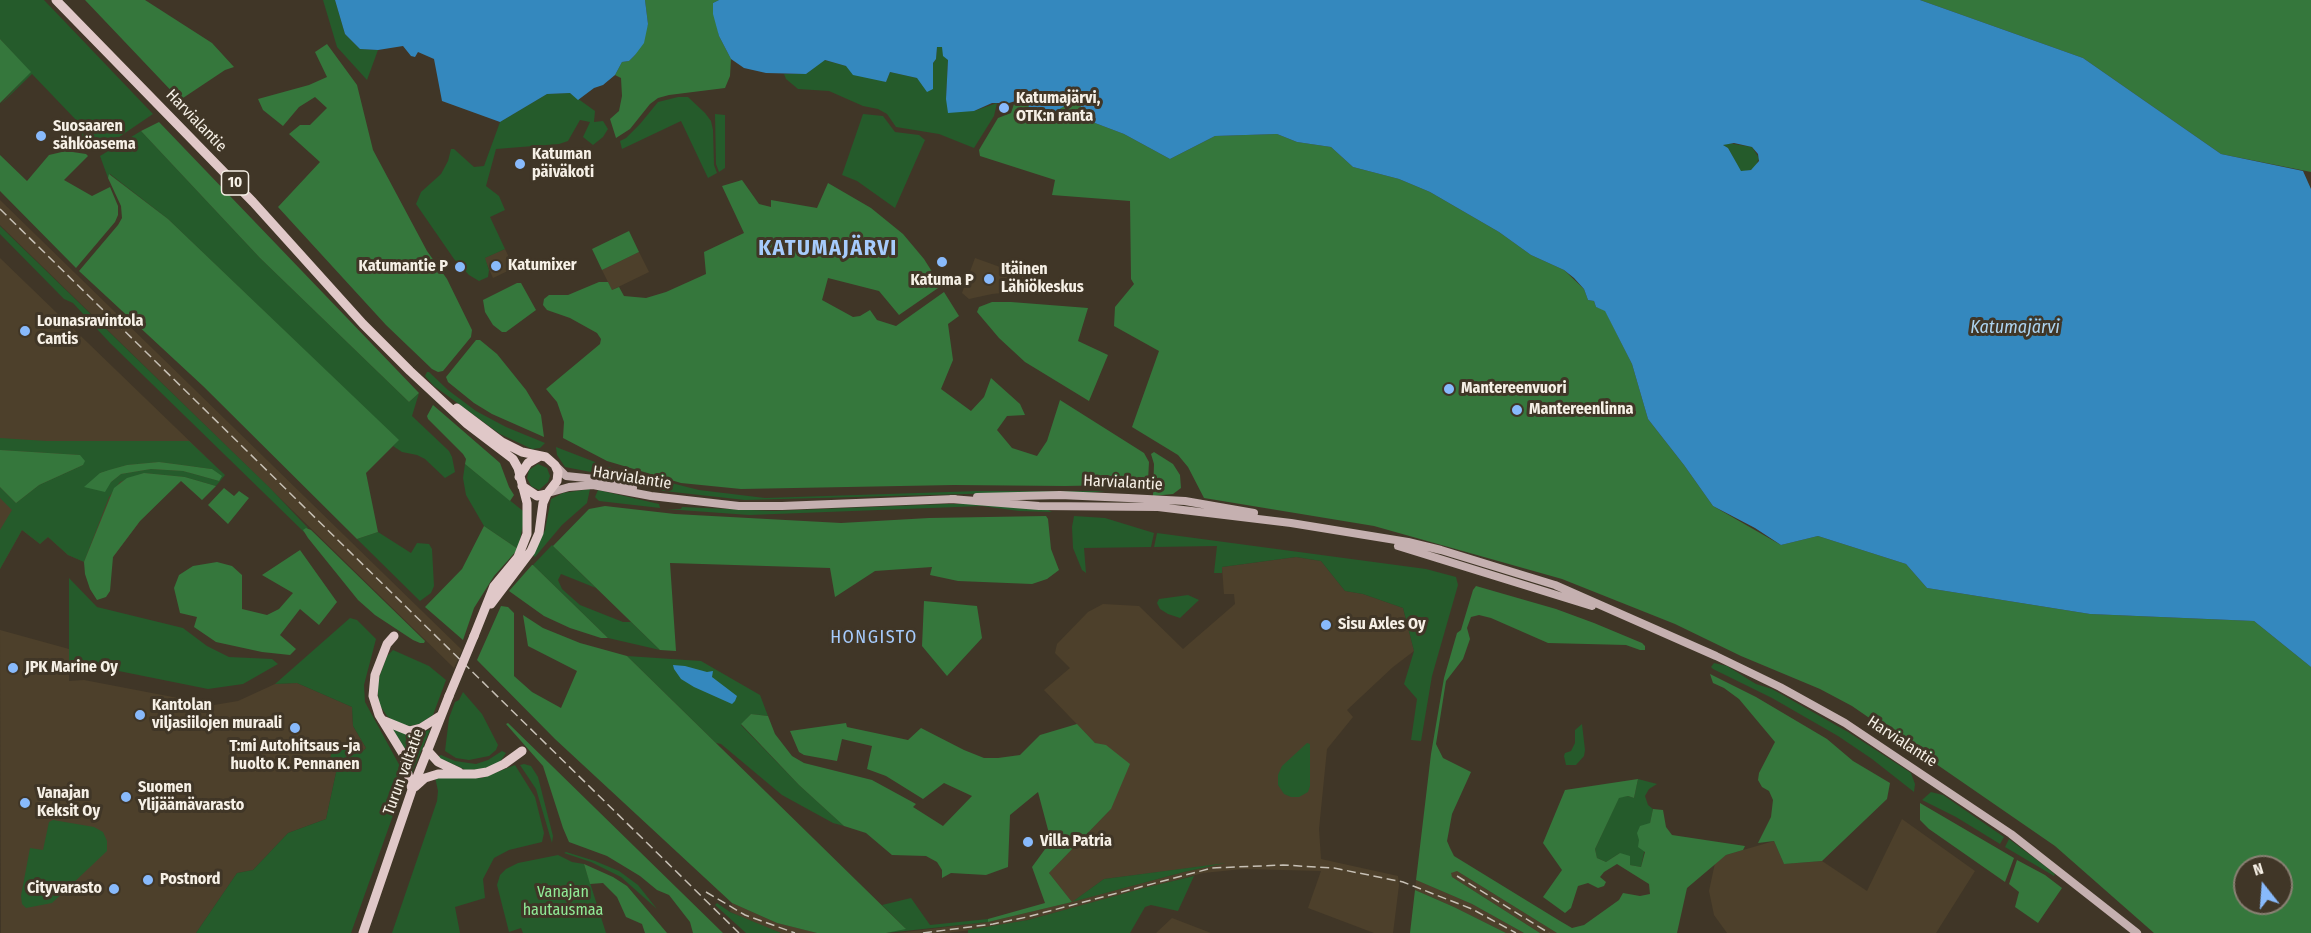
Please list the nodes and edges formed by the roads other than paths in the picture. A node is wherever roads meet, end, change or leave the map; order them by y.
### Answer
1 (56, 0) edge
2 (410, 372) junction
3 (540, 456) junction
4 (557, 468) junction
5 (521, 482) junction
6 (547, 493) junction
7 (677, 500) junction
8 (479, 625) junction
9 (394, 636) dead end
10 (441, 714) junction
11 (382, 720) junction
12 (427, 750) junction
13 (522, 751) dead end
14 (461, 773) junction
15 (412, 790) junction
16 (363, 933) edge
17 (2137, 933) edge

1 - 2 highway, Harvialantie / 10
2 - 3 highway, Harvialantie / 10
2 - 5 highway, Harvialantie / 10
3 - 4 highway, 10
3 - 5 highway
4 - 6 highway, 10
4 - 7 main road, Harvialantie
5 - 6 highway
5 - 8 highway, Turun valtatie / 10
6 - 7 main road, Harvialantie
6 - 8 highway, Turun valtatie / 10
7 - 17 main road, Harvialantie
8 - 10 highway, Turun valtatie / 10, bridge
9 - 11 highway
10 - 11 highway
10 - 12 highway, Turun valtatie / 10
11 - 15 highway
12 - 14 highway
12 - 15 highway, Turun valtatie / 10
13 - 14 highway
14 - 15 highway
15 - 16 highway, Turun valtatie / 10

